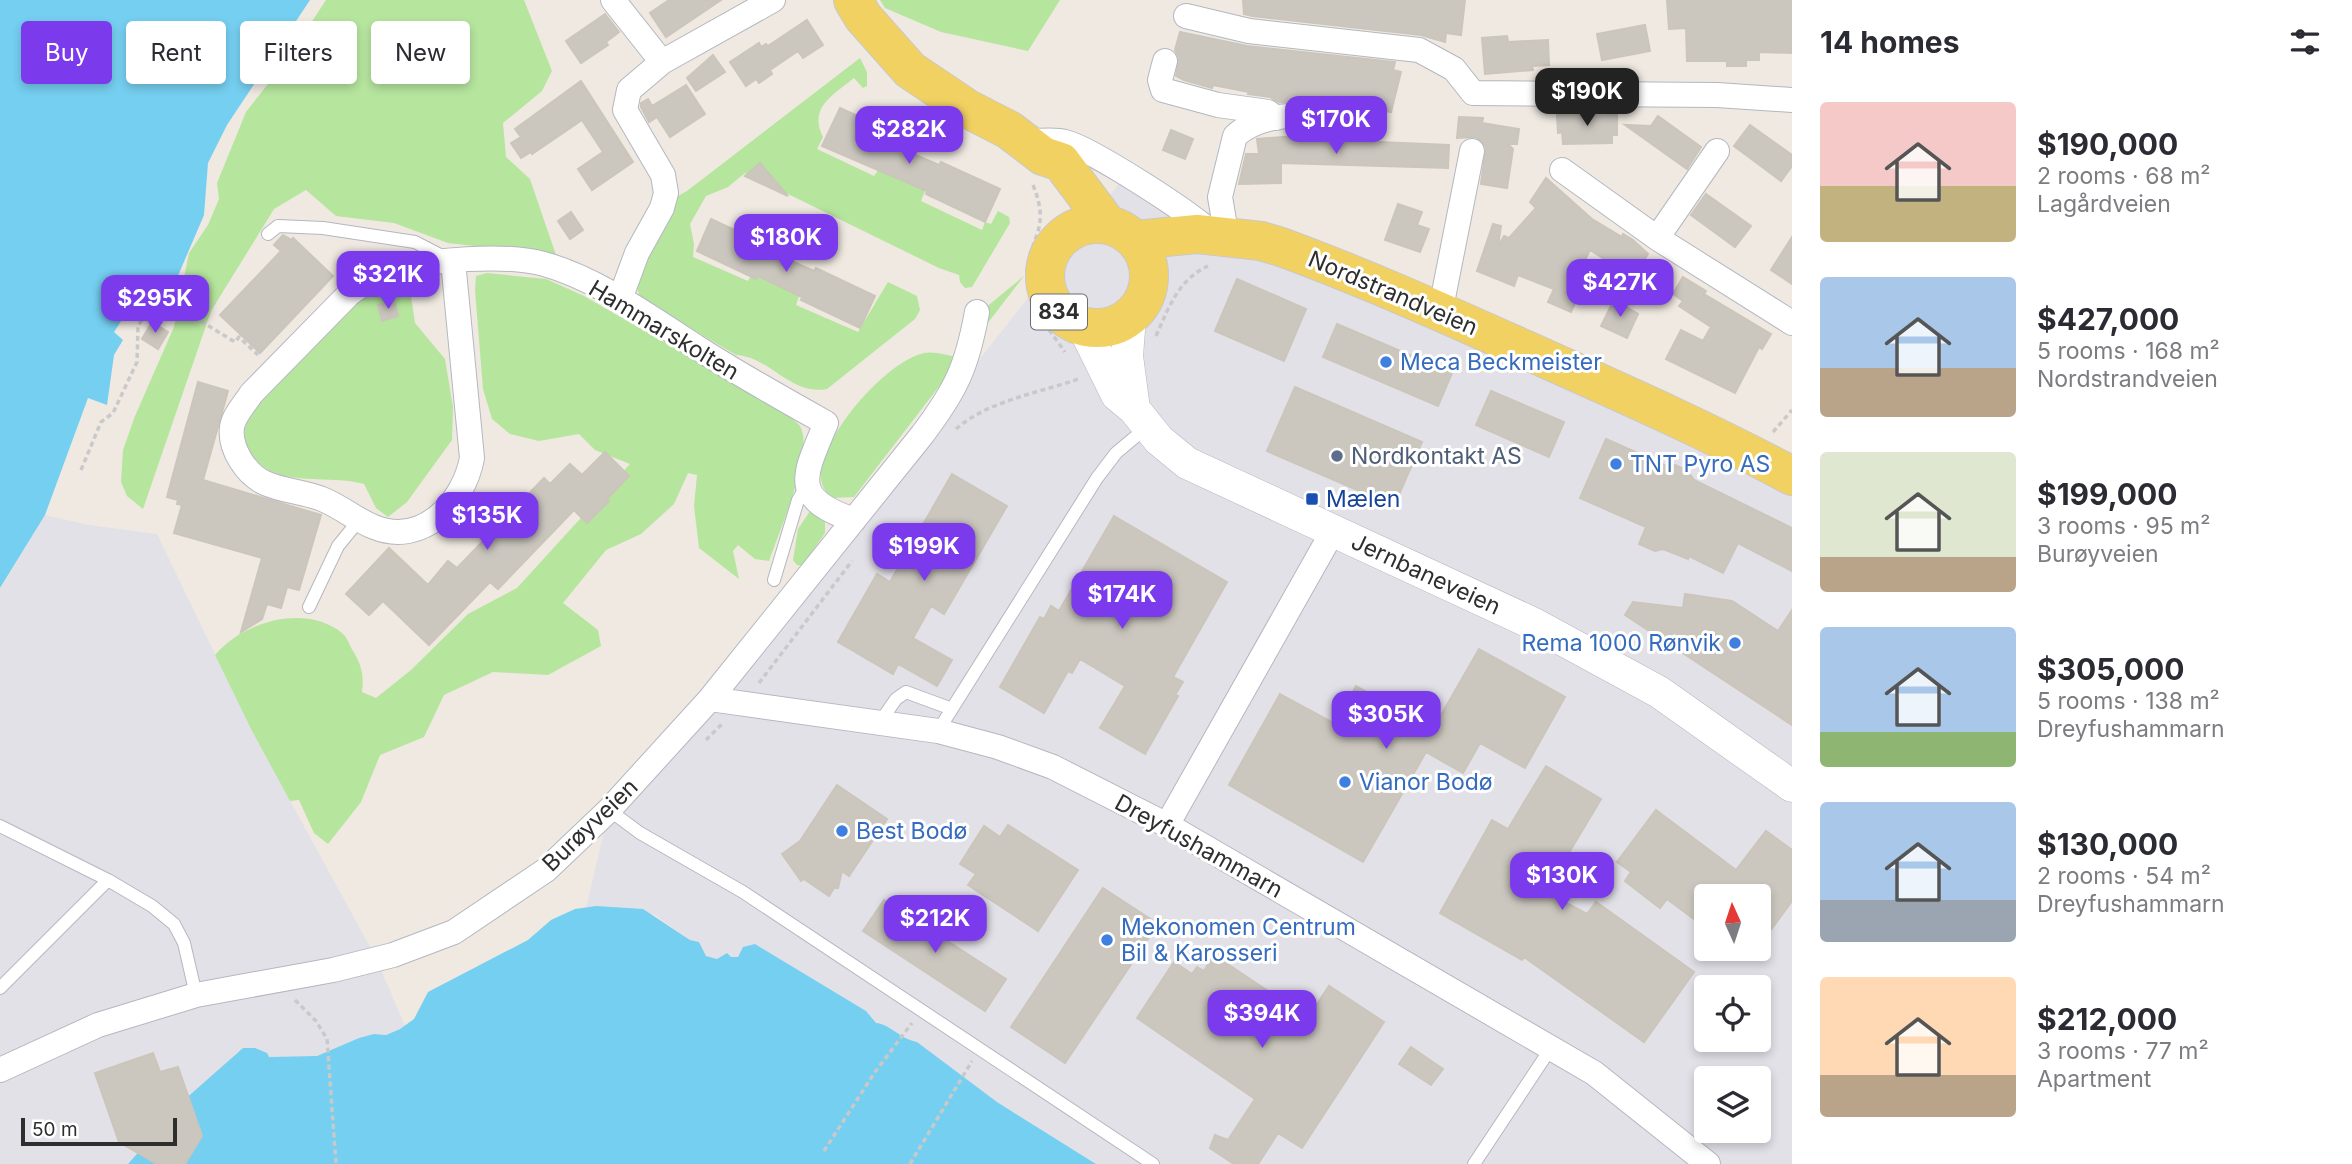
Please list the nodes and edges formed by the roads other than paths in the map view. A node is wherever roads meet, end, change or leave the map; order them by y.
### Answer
1 (613, 0) edge
2 (774, 0) edge
3 (853, 0) edge
4 (1186, 16) dead end
5 (1165, 61) dead end
6 (662, 62) junction
7 (1792, 100) edge
8 (1276, 118) junction
9 (1372, 123) dead end
10 (1472, 151) dead end
11 (1717, 151) dead end
12 (1033, 159) junction
13 (1562, 170) dead end
14 (268, 234) dead end
15 (1062, 237) junction
16 (1657, 238) junction
17 (1131, 246) junction
18 (1219, 246) junction
19 (453, 261) junction
20 (620, 299) junction
21 (977, 312) dead end
22 (1440, 313) junction
23 (1130, 317) junction
24 (1792, 323) edge
25 (1076, 341) junction
26 (1098, 369) junction
27 (1140, 418) junction
28 (1792, 476) edge
29 (807, 485) junction
30 (360, 519) junction
31 (854, 520) junction
32 (1333, 531) junction
33 (774, 580) dead end
34 (309, 607) dead end
35 (710, 699) junction
36 (952, 709) junction
37 (880, 722) junction
38 (938, 731) junction
39 (1792, 786) edge
40 (609, 810) junction
41 (1167, 825) junction
42 (0, 826) edge
43 (108, 880) junction
44 (0, 988) edge
45 (196, 995) junction
46 (1551, 1048) junction
47 (0, 1070) edge
48 (1153, 1164) edge
49 (1474, 1164) edge
50 (1708, 1164) edge

1 - 6 street
2 - 6 street
3 - 12 main road
4 - 7 street
5 - 8 street
6 - 20 street
8 - 9 street
8 - 18 street
10 - 22 street
11 - 16 street
12 - 15 main road
12 - 17 main road
12 - 18 street
13 - 16 street
14 - 19 lane
15 - 17 main road
15 - 25 main road, 834
16 - 24 street
17 - 18 main road
17 - 23 main road
18 - 22 main road, Nordstrandveien
19 - 20 street, Hammarskolten
19 - 30 street, Hammarskolten
19 - 30 street, Hammarskolten
20 - 29 street, Hammarskolten
21 - 31 street, Burøyveien
22 - 28 main road, Nordstrandveien
23 - 25 main road, 834
23 - 26 street
25 - 26 street
26 - 27 street
27 - 32 street, Jernbaneveien
27 - 36 lane
29 - 31 street
29 - 33 lane
30 - 34 lane
31 - 35 street, Burøyveien
32 - 39 street, Jernbaneveien
32 - 41 street
35 - 37 street, Dreyfushammarn
35 - 40 street, Burøyveien
36 - 37 lane
36 - 38 lane
37 - 38 street, Dreyfushammarn
38 - 41 street, Dreyfushammarn
40 - 45 street, Burøyveien
40 - 48 lane
41 - 46 street, Dreyfushammarn
42 - 43 lane
43 - 44 lane
43 - 45 lane
45 - 47 street, Burøyveien
46 - 49 lane
46 - 50 street, Dreyfushammarn

